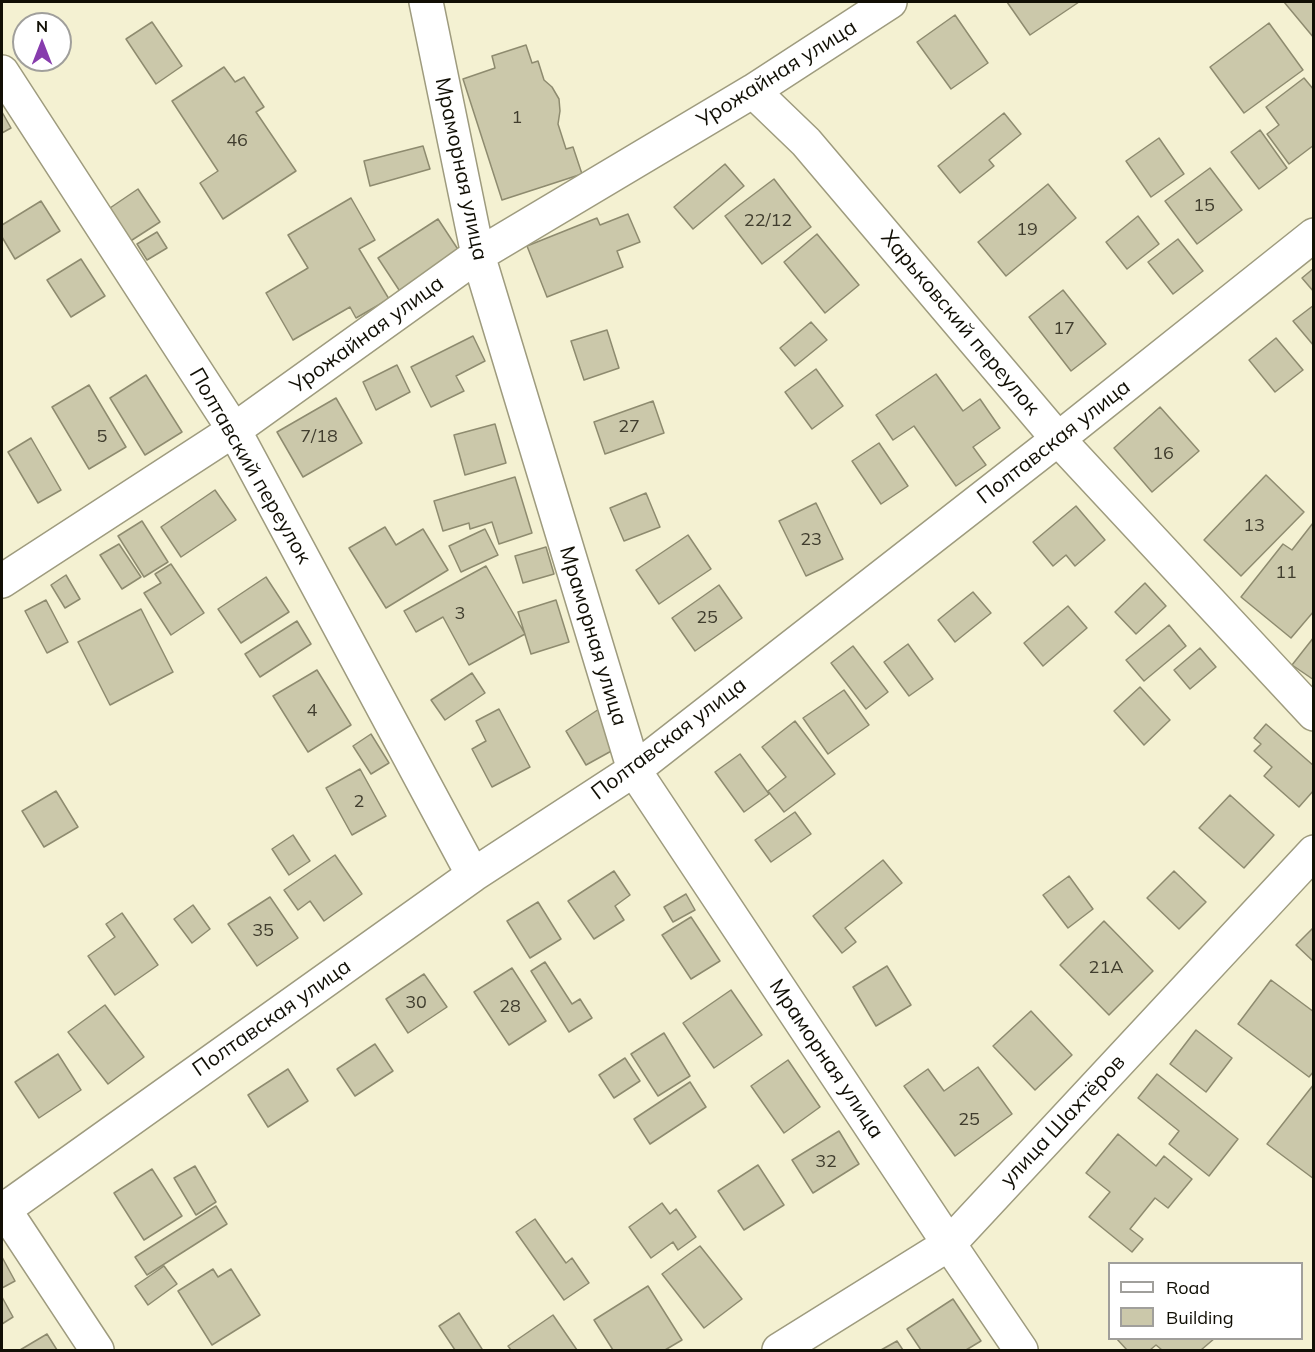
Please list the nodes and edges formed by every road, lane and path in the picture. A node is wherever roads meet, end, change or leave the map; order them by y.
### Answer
1 (426, 2) edge
2 (891, 2) edge
3 (2, 72) edge
4 (753, 91) junction
5 (1314, 235) edge
6 (478, 255) junction
7 (234, 430) junction
8 (1058, 440) junction
9 (2, 581) edge
10 (1314, 714) edge
11 (634, 770) junction
12 (1314, 852) edge
13 (472, 875) junction
14 (2, 1209) edge
15 (949, 1244) junction
16 (97, 1350) edge
17 (779, 1350) edge
18 (1021, 1350) edge

1 - 6 street, Мраморная улица
2 - 4 street, Урожайная улица
3 - 7 street, Полтавский переулок
4 - 6 street, Урожайная улица
4 - 8 street, Харьковский переулок
5 - 8 street, Полтавская улица
6 - 7 street, Урожайная улица
6 - 11 street, Мраморная улица
7 - 9 street, Урожайная улица
7 - 13 street, Полтавский переулок
8 - 10 street, Харьковский переулок
8 - 11 street, Полтавская улица
11 - 13 street, Полтавская улица
11 - 15 street, Мраморная улица
12 - 15 street, улица Шахтёров
13 - 14 street, Полтавская улица
14 - 16 street
15 - 17 street, улица Шахтёров
15 - 18 street, Мраморная улица

